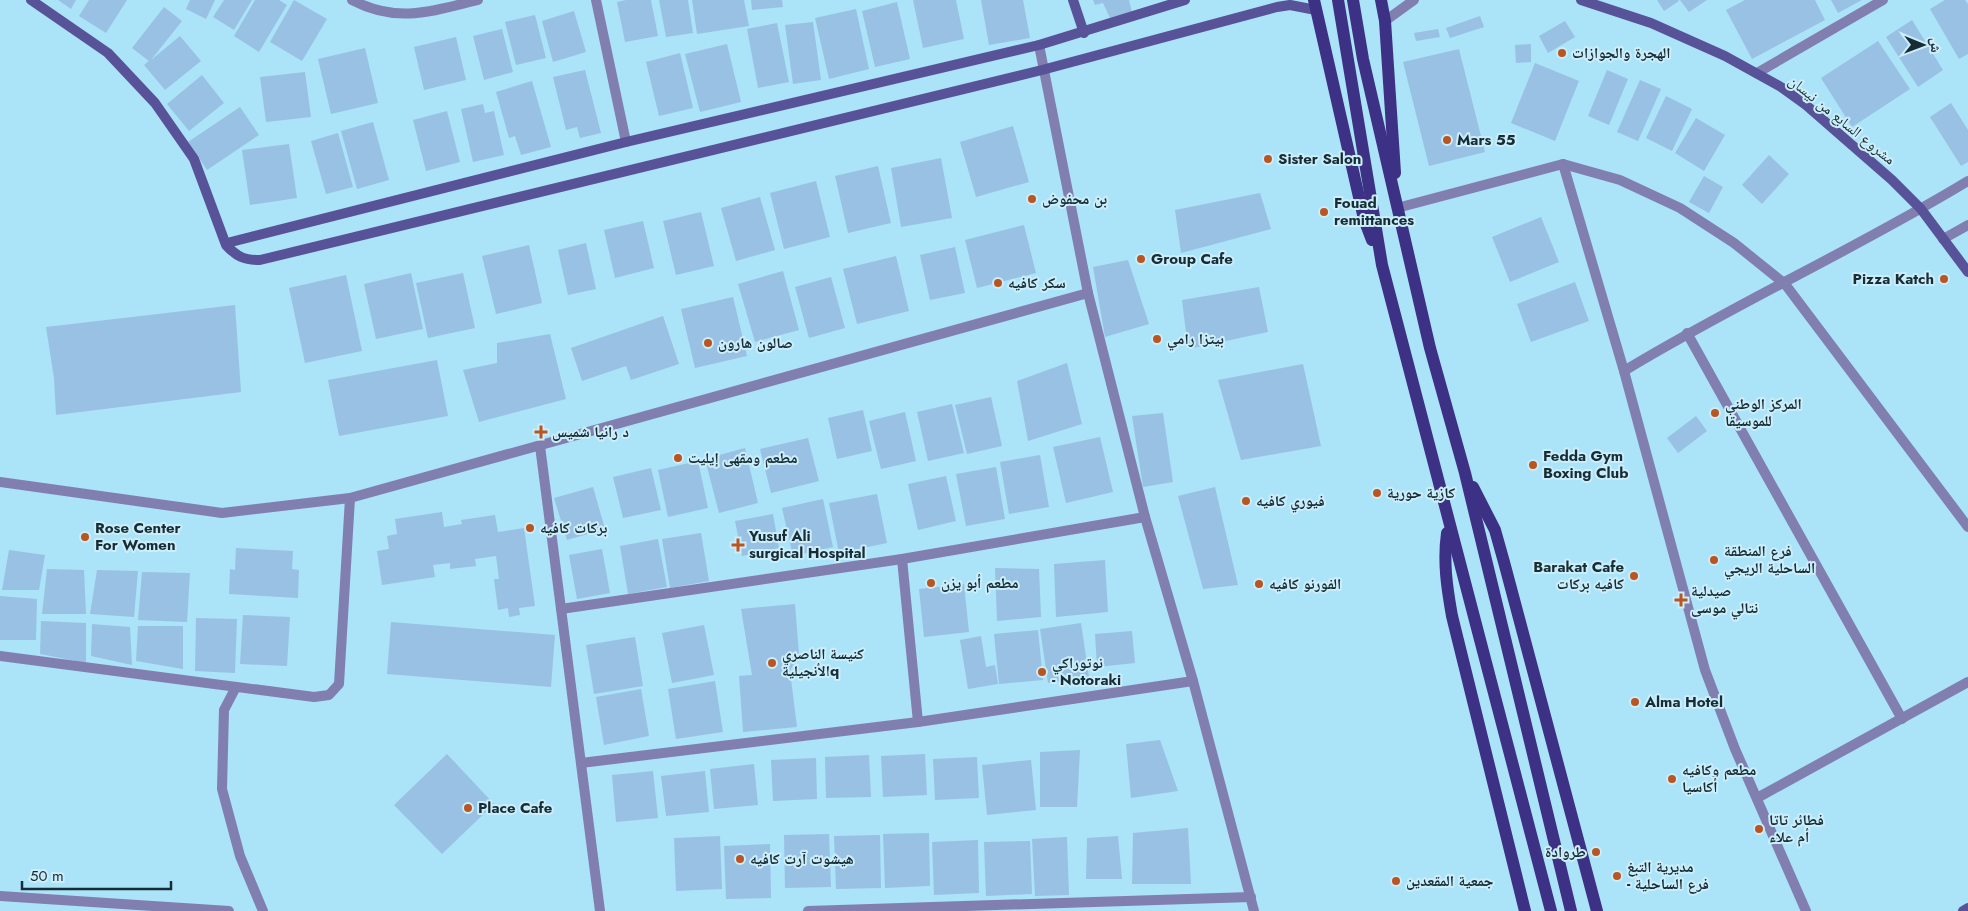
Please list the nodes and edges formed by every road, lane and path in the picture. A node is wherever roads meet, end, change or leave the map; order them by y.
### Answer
1 (31, 0) edge
2 (352, 0) edge
3 (478, 0) edge
4 (596, 0) edge
5 (1073, 0) edge
6 (1185, 0) edge
7 (1338, 0) edge
8 (1353, 0) edge
9 (1381, 0) edge
10 (1414, 0) edge
11 (1581, 0) edge
12 (1883, 0) edge
13 (1608, 4) edge
14 (1315, 5) edge
15 (1385, 21) junction
16 (1084, 33) junction
17 (1039, 45) junction
18 (1042, 70) junction
19 (1756, 73) junction
20 (626, 142) junction
21 (1563, 164) junction
22 (1968, 181) edge
23 (1397, 208) junction
24 (1921, 209) junction
25 (1968, 225) edge
26 (1942, 239) junction
27 (226, 243) junction
28 (1382, 265) junction
29 (1968, 272) edge
30 (1785, 284) junction
31 (1088, 293) junction
32 (1687, 333) junction
33 (1624, 371) junction
34 (540, 446) junction
35 (1465, 474) junction
36 (0, 482) edge
37 (350, 498) junction
38 (1145, 517) junction
39 (1448, 526) junction
40 (1968, 527) edge
41 (902, 559) junction
42 (561, 609) junction
43 (0, 656) edge
44 (1193, 680) junction
45 (1968, 682) edge
46 (236, 687) junction
47 (1902, 719) junction
48 (918, 722) junction
49 (581, 763) junction
50 (1757, 798) junction
51 (1590, 889) junction
52 (0, 896) edge
53 (1251, 897) junction
54 (1968, 908) edge
55 (1523, 909) edge
56 (229, 911) edge
57 (263, 911) edge
58 (600, 911) edge
59 (808, 911) edge
60 (1254, 911) edge
61 (1551, 911) edge
62 (1571, 911) edge
63 (1597, 911) edge
64 (1608, 911) edge
65 (1806, 911) edge
66 (1964, 911) edge

1 - 27 street
2 - 3 street
4 - 20 street
5 - 16 street
6 - 16 street
7 - 28 main road
8 - 23 main road
9 - 15 main road
10 - 15 street
11 - 13 street, مشروع السابع من نيسان
12 - 19 street
13 - 19 street, مشروع السابع من نيسان
14 - 18 street
14 - 28 main road
15 - 23 main road
16 - 17 street
17 - 18 street
17 - 20 street
18 - 27 street
18 - 31 street
19 - 24 street, مشروع السابع من نيسان
20 - 27 street
21 - 23 street
21 - 30 street
21 - 33 street
22 - 24 street
23 - 35 main road
24 - 26 street, مشروع السابع من نيسان
24 - 30 street
25 - 26 street
26 - 29 street, مشروع السابع من نيسان
28 - 39 main road
30 - 32 street
30 - 40 street
31 - 34 street
31 - 38 street
32 - 33 street
32 - 47 street
33 - 50 street
34 - 37 street
34 - 42 street
35 - 51 main road
35 - 62 main road
36 - 37 street
37 - 46 street
38 - 41 street
38 - 44 street
39 - 55 main road
39 - 61 main road
41 - 42 street
41 - 48 street
42 - 49 street
43 - 46 street
44 - 48 street
44 - 53 street
45 - 47 street
46 - 57 street
47 - 50 street
48 - 49 street
49 - 58 street
50 - 65 street
51 - 63 main road
51 - 64 main road
52 - 56 street
53 - 59 street
53 - 60 street
54 - 66 street

